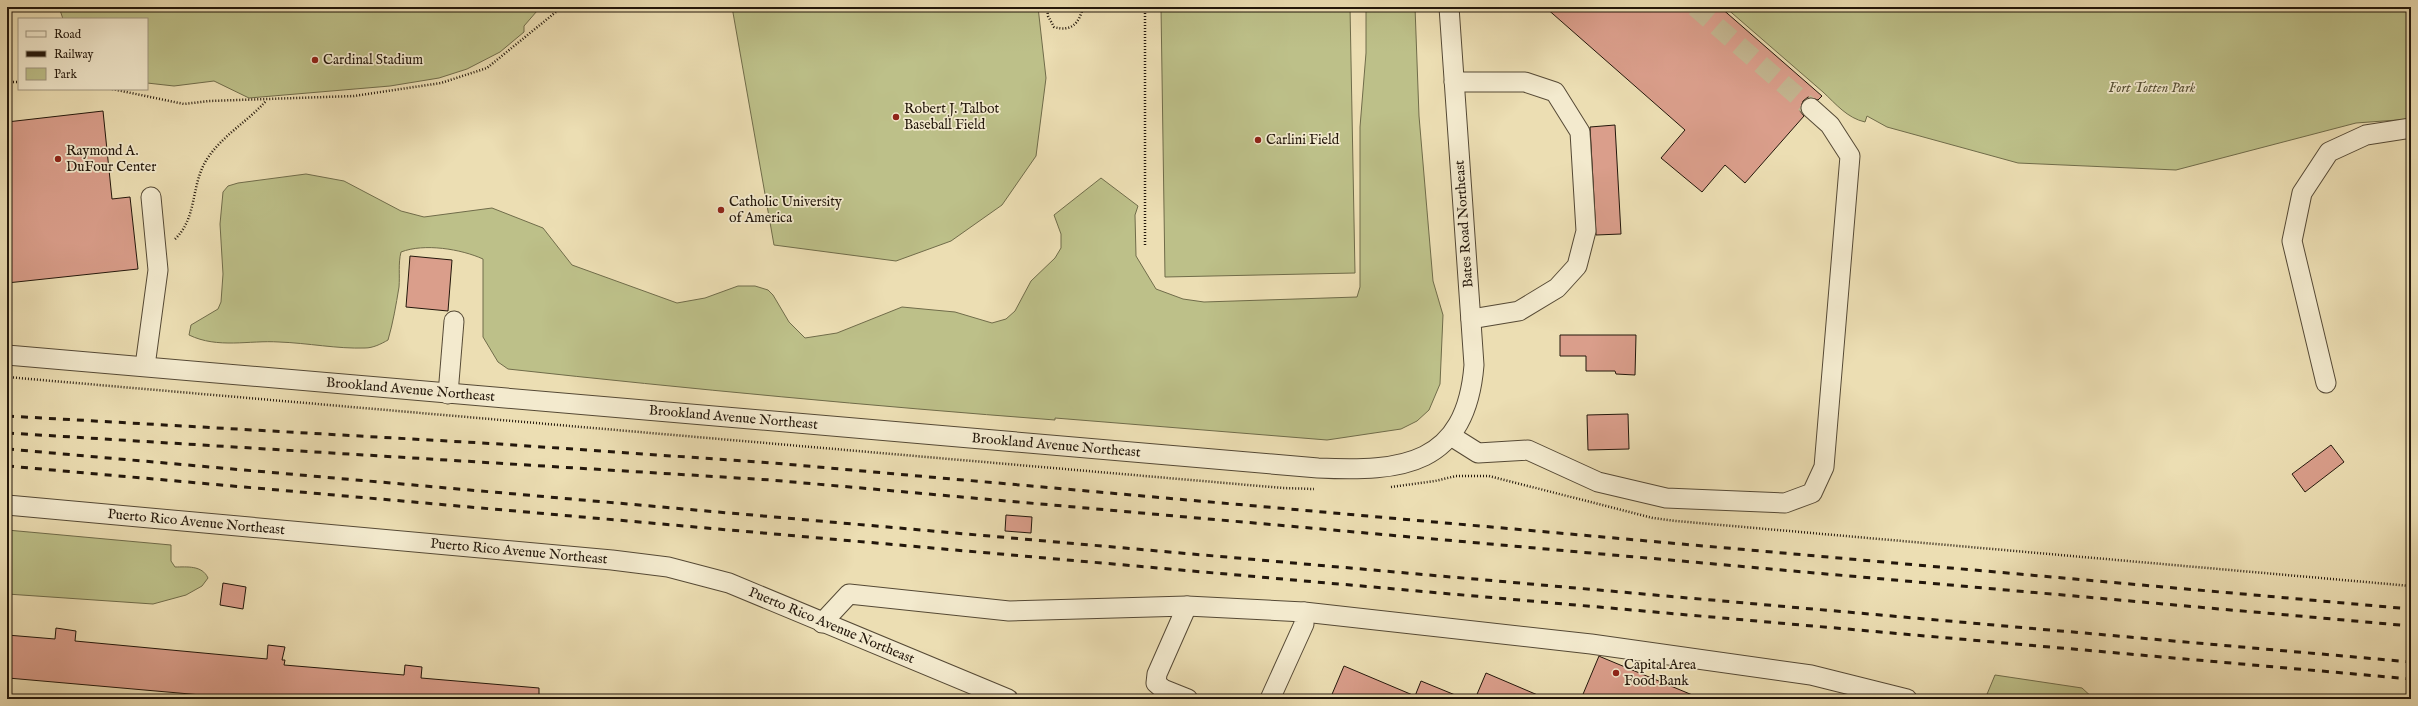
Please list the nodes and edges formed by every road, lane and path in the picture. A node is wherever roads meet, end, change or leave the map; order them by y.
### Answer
1 (562, 7) edge
2 (1047, 7) edge
3 (1083, 7) edge
4 (1145, 7) edge
5 (1449, 7) edge
6 (7, 82) edge
7 (18, 82) edge
8 (1454, 82) junction
9 (117, 90) edge
10 (266, 100) junction
11 (1811, 108) tunnel mouth
12 (2411, 128) edge
13 (151, 197) dead end
14 (1145, 245) dead end
15 (156, 256) junction
16 (1471, 319) junction
17 (454, 321) dead end
18 (7, 355) edge
19 (145, 366) junction
20 (2326, 383) dead end
21 (448, 394) junction
22 (1451, 436) junction
23 (7, 505) edge
24 (1187, 606) junction
25 (1304, 612) junction
26 (822, 623) junction
27 (1008, 699) edge
28 (1188, 699) edge
29 (1270, 699) edge
30 (1907, 699) edge

1 - 10 path
2 - 3 path
4 - 14 path
5 - 8 street, Bates Road Northeast
6 - 7 path
8 - 16 street, Bates Road Northeast
8 - 16 street
9 - 10 path
10 - 15 path
11 - 22 street
12 - 20 street
13 - 15 street
15 - 19 street
16 - 22 street, Bates Road Northeast
17 - 21 street
18 - 19 street, Brookland Avenue Northeast
19 - 21 street, Brookland Avenue Northeast
21 - 22 street, Brookland Avenue Northeast
23 - 26 street, Puerto Rico Avenue Northeast
24 - 25 street
24 - 26 street
24 - 28 street
25 - 29 street
25 - 30 street
26 - 27 street, Puerto Rico Avenue Northeast

